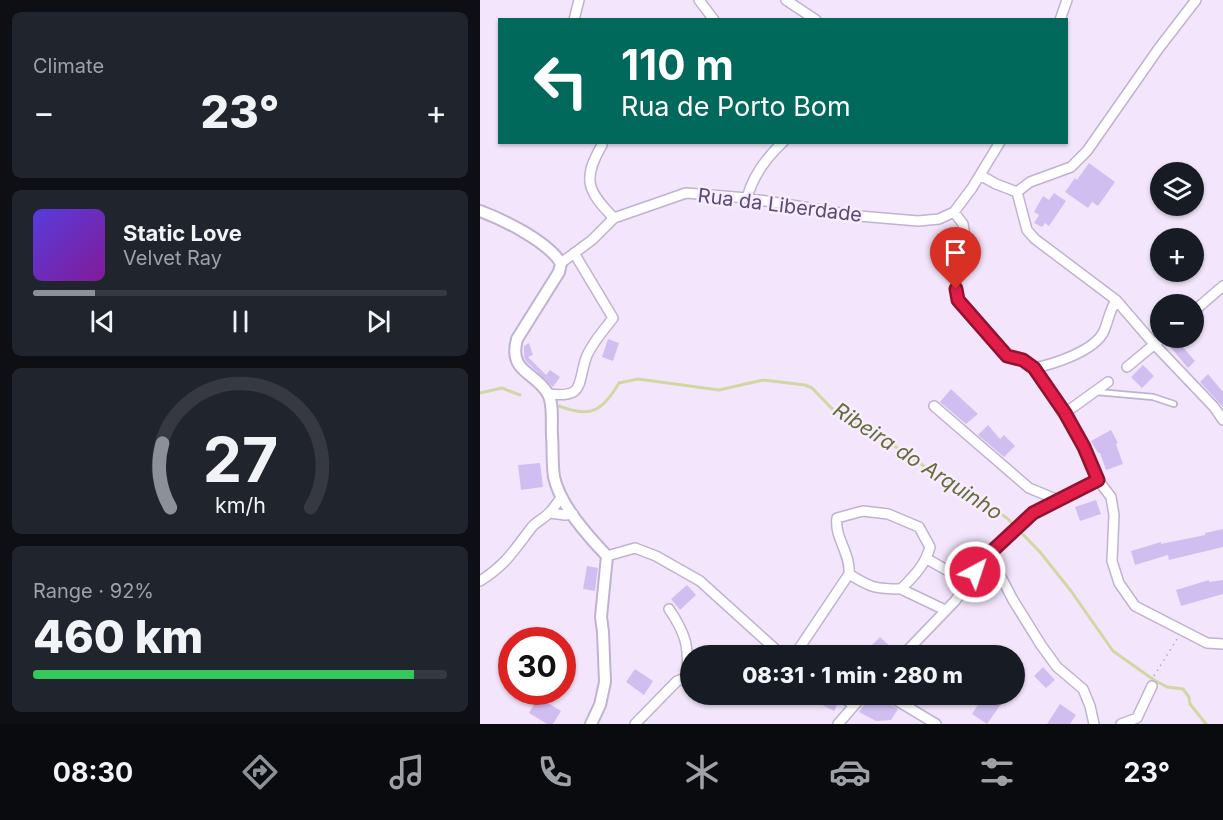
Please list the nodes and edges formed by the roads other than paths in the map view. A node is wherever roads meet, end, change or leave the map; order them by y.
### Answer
1 (579, 0) edge
2 (699, 0) edge
3 (786, 0) edge
4 (1066, 0) edge
5 (1196, 0) edge
6 (574, 18) edge
7 (712, 18) edge
8 (813, 18) edge
9 (1061, 18) edge
10 (602, 144) edge
11 (781, 144) edge
12 (999, 144) edge
13 (980, 175) junction
14 (1017, 192) junction
15 (747, 198) junction
16 (480, 211) edge
17 (954, 212) junction
18 (614, 218) junction
19 (574, 254) junction
20 (561, 262) junction
21 (1223, 286) edge
22 (1116, 300) junction
23 (1204, 302) edge
24 (1150, 340) edge
25 (1150, 348) edge
26 (1157, 348) edge
27 (1127, 367) dead end
28 (1034, 368) junction
29 (1108, 382) dead end
30 (1095, 392) junction
31 (548, 394) junction
32 (1174, 404) dead end
33 (934, 406) dead end
34 (1065, 413) junction
35 (1223, 420) edge
36 (1098, 480) junction
37 (562, 497) junction
38 (1058, 500) junction
39 (550, 513) junction
40 (573, 514) junction
41 (989, 554) junction
42 (608, 556) junction
43 (927, 559) junction
44 (849, 574) junction
45 (480, 581) edge
46 (968, 582) junction
47 (901, 589) junction
48 (669, 609) dead end
49 (945, 610) junction
50 (1223, 644) edge
51 (687, 645) edge
52 (771, 645) edge
53 (801, 645) edge
54 (912, 645) edge
55 (680, 680) edge
56 (1152, 686) dead end
57 (854, 705) edge
58 (904, 705) edge
59 (591, 724) edge
60 (635, 724) edge
61 (838, 724) edge
62 (936, 724) edge
63 (1094, 724) edge
64 (1121, 724) edge

1 - 6 street
2 - 7 street
3 - 8 street
4 - 9 street
5 - 14 street
10 - 18 street
11 - 15 street
12 - 13 street
13 - 14 street
13 - 17 street
14 - 22 street
15 - 17 street, Rua da Liberdade
15 - 18 street, Rua da Liberdade
16 - 20 street
17 - 28 street
18 - 19 street, Rua da Liberdade
19 - 20 street, Rua da Liberdade
19 - 31 street
20 - 31 street
21 - 23 street
22 - 24 street
22 - 28 street
25 - 27 street
26 - 35 street
28 - 34 street
29 - 30 street
30 - 32 lane
30 - 34 street
31 - 37 street
33 - 38 street
34 - 36 street
36 - 38 street
36 - 50 street
37 - 39 street
37 - 40 street
38 - 41 street
39 - 40 street
39 - 45 street
40 - 42 street
41 - 46 street
41 - 63 street
42 - 52 street
42 - 59 street
43 - 44 street
43 - 46 street
43 - 47 street
44 - 47 street
44 - 53 street
46 - 49 street
47 - 49 street
48 - 51 street
49 - 54 street
55 - 60 street
56 - 64 street
57 - 61 street
58 - 62 street

